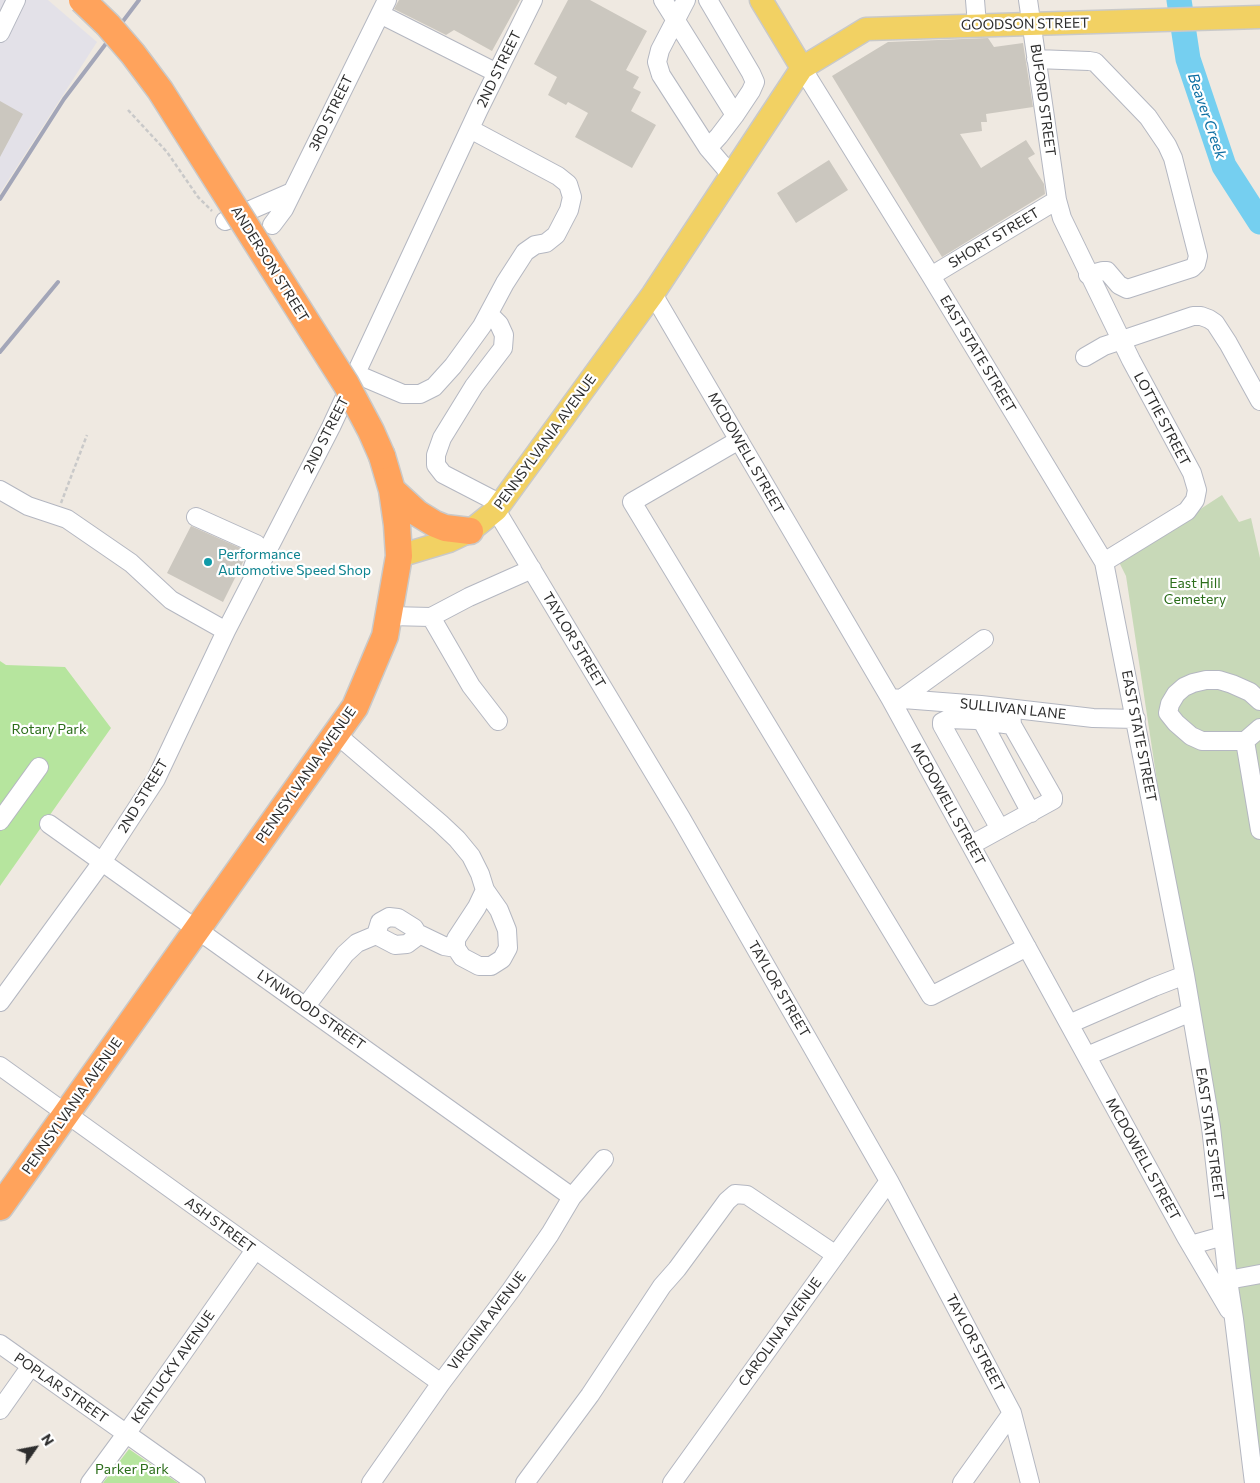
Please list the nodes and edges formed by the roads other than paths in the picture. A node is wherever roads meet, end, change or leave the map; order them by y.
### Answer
1 (16, 0) edge
2 (82, 0) edge
3 (533, 0) edge
4 (663, 0) edge
5 (686, 0) edge
6 (708, 0) edge
7 (761, 0) edge
8 (975, 0) edge
9 (1028, 0) edge
10 (384, 7) edge
11 (1260, 17) edge
12 (675, 21) junction
13 (1032, 24) junction
14 (977, 25) junction
15 (0, 33) edge
16 (1036, 59) junction
17 (802, 68) junction
18 (497, 73) junction
19 (735, 115) junction
20 (470, 130) junction
21 (708, 148) junction
22 (731, 174) junction
23 (292, 192) junction
24 (1057, 200) junction
25 (225, 221) road end
26 (272, 224) dead end
27 (1088, 274) junction
28 (931, 276) junction
29 (653, 294) junction
30 (489, 314) junction
31 (1122, 340) junction
32 (1084, 357) dead end
33 (356, 374) junction
34 (1260, 401) edge
35 (738, 440) junction
36 (0, 490) edge
37 (392, 490) junction
38 (498, 507) junction
39 (196, 517) dead end
40 (470, 530) junction
41 (276, 533) junction
42 (256, 544) junction
43 (399, 556) junction
44 (1104, 562) junction
45 (532, 569) junction
46 (389, 616) junction
47 (431, 617) junction
48 (220, 628) junction
49 (984, 639) dead end
50 (896, 698) junction
51 (1260, 701) edge
52 (1012, 717) junction
53 (1136, 719) junction
54 (498, 721) dead end
55 (982, 721) junction
56 (1260, 728) edge
57 (336, 734) junction
58 (1245, 742) junction
59 (39, 767) dead end
60 (1256, 788) edge
61 (1031, 813) junction
62 (0, 821) edge
63 (49, 824) dead end
64 (1000, 829) junction
65 (1260, 830) edge
66 (971, 845) junction
67 (102, 862) junction
68 (485, 890) junction
69 (197, 929) junction
70 (417, 933) junction
71 (376, 935) junction
72 (1027, 947) junction
73 (456, 948) junction
74 (1185, 975) junction
75 (0, 1002) edge
76 (306, 1006) junction
77 (1191, 1012) junction
78 (1069, 1024) junction
79 (1087, 1056) junction
80 (0, 1066) edge
81 (66, 1114) junction
82 (604, 1159) dead end
83 (889, 1181) junction
84 (572, 1196) junction
85 (0, 1208) edge
86 (1223, 1236) junction
87 (1191, 1245) junction
88 (255, 1250) junction
89 (836, 1255) junction
90 (1260, 1274) edge
91 (1228, 1280) junction
92 (1234, 1319) junction
93 (0, 1344) edge
94 (31, 1366) junction
95 (441, 1383) junction
96 (0, 1410) edge
97 (1012, 1413) junction
98 (126, 1434) junction
99 (90, 1483) edge
100 (196, 1483) edge
101 (371, 1483) edge
102 (525, 1483) edge
103 (672, 1483) edge
104 (962, 1483) edge
105 (1030, 1483) edge
106 (1254, 1483) edge

1 - 15 street
2 - 37 highway, ANDERSON STREET, bridge
3 - 18 street, 2ND STREET
4 - 12 street
5 - 12 street
6 - 19 street
7 - 17 main road
8 - 14 street
9 - 13 street, BUFORD STREET
10 - 18 street
10 - 23 street, 3RD STREET
11 - 13 main road, GOODSON STREET
12 - 19 street
12 - 21 street
13 - 14 main road, GOODSON STREET
13 - 16 street, BUFORD STREET
14 - 17 main road, GOODSON STREET
16 - 24 street, BUFORD STREET
16 - 27 street
17 - 22 main road, PENNSYLVANIA AVENUE
17 - 28 street, EAST STATE STREET
18 - 20 street, 2ND STREET
19 - 21 street
20 - 30 street
20 - 33 street, 2ND STREET
21 - 22 street
22 - 29 main road, PENNSYLVANIA AVENUE
23 - 25 street
23 - 26 street, 3RD STREET
24 - 27 street, LOTTIE STREET
24 - 28 street, SHORT STREET
27 - 31 street, LOTTIE STREET
28 - 44 street, EAST STATE STREET
29 - 35 street, MCDOWELL STREET
29 - 38 main road, PENNSYLVANIA AVENUE
30 - 33 street
30 - 38 street
31 - 32 street
31 - 34 street
31 - 44 street, LOTTIE STREET
33 - 41 street, 2ND STREET
35 - 50 street, MCDOWELL STREET
35 - 72 street
36 - 48 street
37 - 40 highway
37 - 43 highway, ANDERSON STREET
38 - 40 main road, PENNSYLVANIA AVENUE
38 - 45 street, TAYLOR STREET
39 - 42 street
40 - 43 main road, PENNSYLVANIA AVENUE
41 - 42 street
41 - 48 street, 2ND STREET
42 - 48 street
43 - 46 highway, PENNSYLVANIA AVENUE
44 - 53 street, EAST STATE STREET
45 - 47 street
45 - 83 street, TAYLOR STREET
46 - 47 street
46 - 57 highway, PENNSYLVANIA AVENUE
47 - 54 street
48 - 67 street, 2ND STREET
49 - 50 street
50 - 52 street, SULLIVAN LANE
50 - 66 street, MCDOWELL STREET
51 - 58 street
52 - 53 street, SULLIVAN LANE
52 - 55 street
52 - 61 street
53 - 74 street, EAST STATE STREET
55 - 61 street
55 - 64 street
56 - 58 street
57 - 68 street
57 - 69 highway, PENNSYLVANIA AVENUE
58 - 60 street
59 - 62 street
60 - 65 street
61 - 64 street
63 - 67 street, LYNWOOD STREET
64 - 66 street
66 - 72 street, MCDOWELL STREET
67 - 69 street, LYNWOOD STREET
67 - 75 street, 2ND STREET
68 - 73 street
68 - 73 street
69 - 76 street, LYNWOOD STREET
69 - 81 highway, PENNSYLVANIA AVENUE
70 - 71 street
70 - 71 street
70 - 73 street
71 - 76 street
72 - 78 street, MCDOWELL STREET
74 - 77 street, EAST STATE STREET
74 - 78 street
76 - 84 street, LYNWOOD STREET
77 - 79 street
77 - 86 street, EAST STATE STREET
78 - 79 street, MCDOWELL STREET
79 - 87 street, MCDOWELL STREET
80 - 81 street, ASH STREET
81 - 85 highway, PENNSYLVANIA AVENUE
81 - 88 street, ASH STREET
82 - 84 street, VIRGINIA AVENUE
83 - 89 street, CAROLINA AVENUE
83 - 97 street, TAYLOR STREET
84 - 95 street, VIRGINIA AVENUE
86 - 87 street
86 - 91 street, EAST STATE STREET
87 - 92 street, MCDOWELL STREET
88 - 95 street, ASH STREET
88 - 98 street, KENTUCKY AVENUE
89 - 102 street
89 - 103 street, CAROLINA AVENUE
90 - 91 street
91 - 92 street, EAST STATE STREET
92 - 106 street, EAST STATE STREET
93 - 94 street, POPLAR STREET
94 - 96 street
94 - 98 street, POPLAR STREET
95 - 101 street, VIRGINIA AVENUE
97 - 104 street
97 - 105 street, TAYLOR STREET
98 - 99 street, KENTUCKY AVENUE
98 - 100 street, POPLAR STREET

